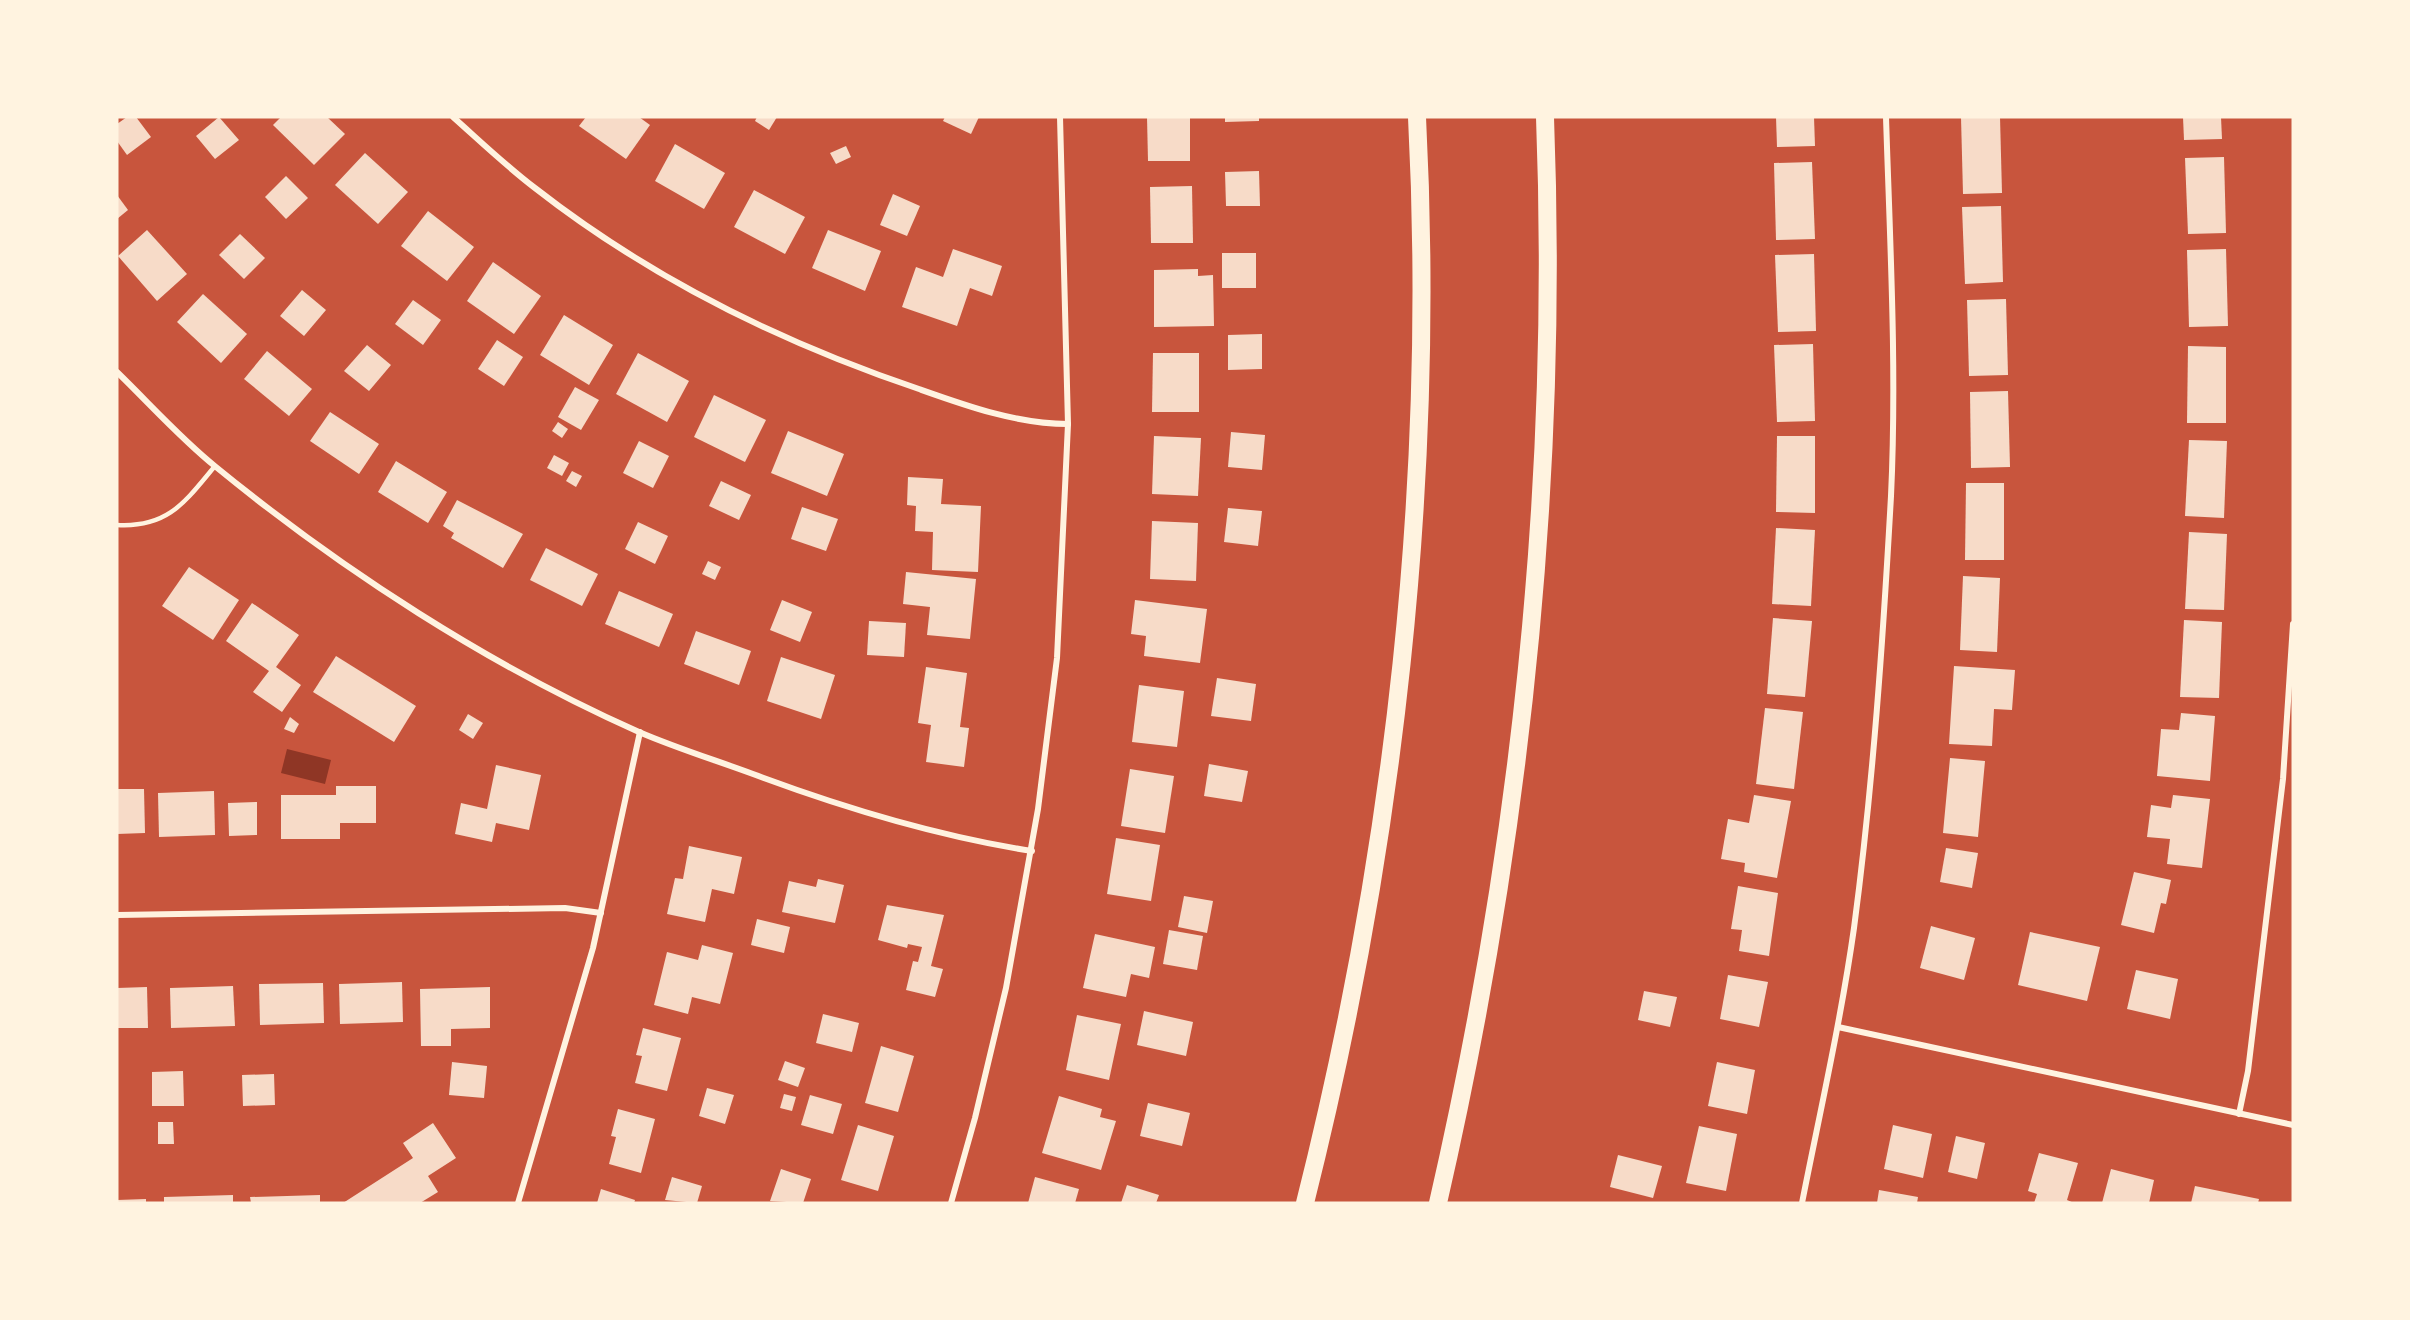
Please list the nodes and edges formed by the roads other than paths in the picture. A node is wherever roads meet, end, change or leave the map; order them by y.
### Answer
1 (453, 117) edge
2 (1060, 117) edge
3 (1417, 117) edge
4 (1545, 117) edge
5 (1886, 117) edge
6 (117, 372) edge
7 (1068, 424) junction
8 (215, 466) junction
9 (117, 525) edge
10 (2293, 624) edge
11 (640, 732) junction
12 (1032, 851) junction
13 (601, 913) junction
14 (117, 915) edge
15 (1838, 1027) junction
16 (2239, 1114) junction
17 (2293, 1125) edge
18 (518, 1203) edge
19 (951, 1203) edge
20 (1305, 1203) edge
21 (1438, 1203) edge
22 (1802, 1203) edge

1 - 7 street
2 - 7 street
3 - 20 highway
4 - 21 highway
5 - 15 street
6 - 8 street
7 - 12 street
8 - 9 lane
8 - 11 street
10 - 16 street
11 - 12 street
11 - 13 street
12 - 19 street
13 - 14 street
13 - 18 street
15 - 16 street
15 - 22 street
16 - 17 street

